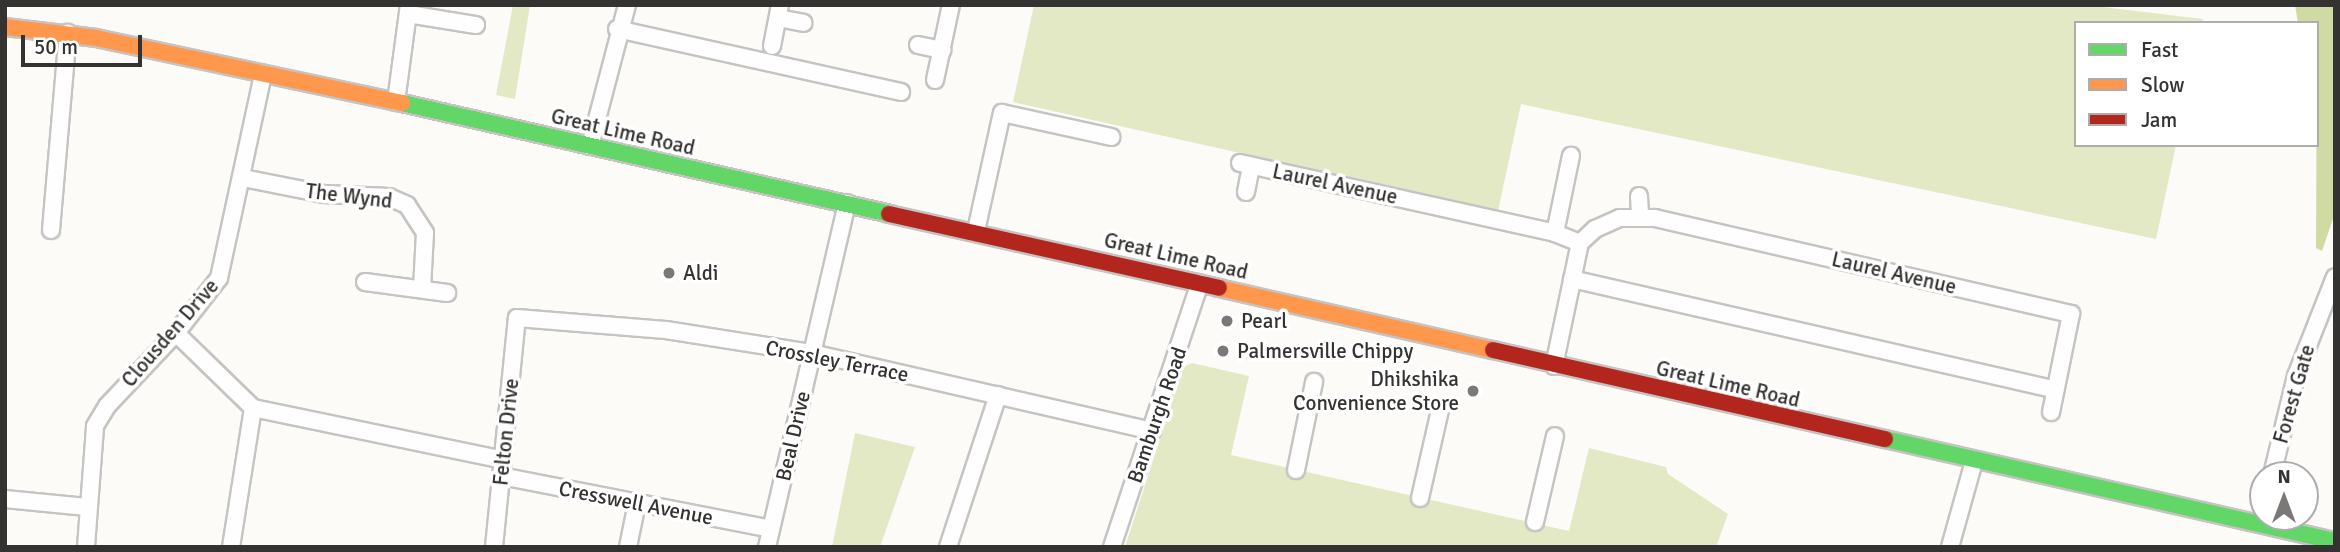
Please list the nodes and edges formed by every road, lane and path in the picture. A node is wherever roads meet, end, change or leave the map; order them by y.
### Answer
1 (627, 5) edge
2 (951, 5) edge
3 (409, 9) edge
4 (779, 12) edge
5 (804, 23) dead end
6 (476, 25) dead end
7 (5, 27) edge
8 (618, 29) junction
9 (68, 33) junction
10 (918, 45) dead end
11 (772, 46) dead end
12 (942, 50) junction
13 (263, 74) junction
14 (935, 80) dead end
15 (901, 92) dead end
16 (396, 102) junction
17 (1111, 138) dead end
18 (590, 145) junction
19 (1571, 156) dead end
20 (243, 178) junction
21 (1246, 191) dead end
22 (1639, 196) dead end
23 (847, 203) junction
24 (1640, 216) junction
25 (51, 230) dead end
26 (976, 231) junction
27 (1555, 233) junction
28 (1580, 243) junction
29 (2335, 276) edge
30 (1572, 279) junction
31 (365, 282) dead end
32 (1200, 283) junction
33 (422, 289) junction
34 (447, 293) dead end
35 (517, 318) joint
36 (176, 333) junction
37 (812, 353) junction
38 (1554, 366) junction
39 (1314, 382) dead end
40 (2055, 390) junction
41 (998, 395) junction
42 (253, 408) junction
43 (1440, 410) dead end
44 (2051, 412) dead end
45 (1152, 431) junction
46 (1555, 436) dead end
47 (1974, 461) junction
48 (2275, 461) edge
49 (502, 468) junction
50 (1296, 470) dead end
51 (1420, 498) dead end
52 (5, 499) edge
53 (637, 503) junction
54 (88, 507) junction
55 (2249, 518) edge
56 (1535, 522) dead end
57 (771, 529) junction
58 (2299, 531) edge
59 (2335, 541) edge
60 (86, 547) edge
61 (231, 547) edge
62 (494, 547) edge
63 (628, 547) edge
64 (767, 547) edge
65 (948, 547) edge
66 (1112, 547) edge
67 (1950, 547) edge

1 - 8 street
2 - 12 street
3 - 6 street
3 - 16 street
4 - 5 street
4 - 11 street
7 - 9 main road, Great Lime Road
8 - 15 street
8 - 18 street
9 - 13 main road, Great Lime Road
9 - 25 street
10 - 12 street
12 - 14 street
13 - 16 main road, Great Lime Road
13 - 20 street, Clousden Drive
16 - 18 main road, Great Lime Road
17 - 26 street
18 - 23 main road, Great Lime Road
19 - 27 street
20 - 33 street, The Wynd
20 - 36 street, Clousden Drive
21 - 27 street, Laurel Avenue
22 - 24 street
23 - 26 main road, Great Lime Road
23 - 37 street, Beal Drive
24 - 28 street, Laurel Avenue
24 - 40 street, Laurel Avenue
26 - 32 main road, Great Lime Road
27 - 28 street, Laurel Avenue
28 - 30 street
29 - 48 street, Forest Gate
30 - 38 street
30 - 40 street
31 - 33 street
32 - 38 main road, Great Lime Road
32 - 45 street, Bamburgh Road
33 - 34 street
35 - 37 street, Crossley Terrace
35 - 49 street, Felton Drive
36 - 42 street
36 - 54 street, Clousden Drive
37 - 41 street, Crossley Terrace
37 - 57 street, Beal Drive
38 - 47 main road, Great Lime Road
39 - 50 street
40 - 44 street, Laurel Avenue
41 - 45 street, Crossley Terrace
41 - 65 street
42 - 49 street, Cresswell Avenue
42 - 61 street
43 - 51 street
45 - 66 street, Bamburgh Road
46 - 56 street
47 - 55 main road, Great Lime Road
47 - 67 street
49 - 53 street, Cresswell Avenue
49 - 62 street, Felton Drive
52 - 54 street
53 - 57 street, Cresswell Avenue
53 - 63 street
54 - 60 street, Clousden Drive
57 - 64 street, Beal Drive
58 - 59 main road, Great Lime Road

